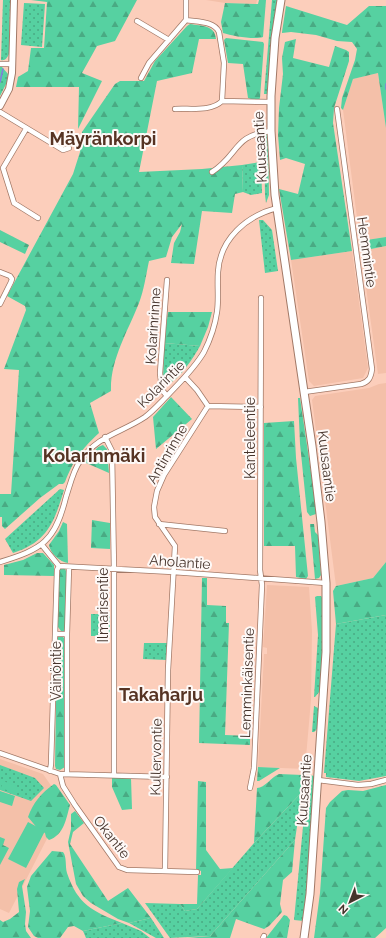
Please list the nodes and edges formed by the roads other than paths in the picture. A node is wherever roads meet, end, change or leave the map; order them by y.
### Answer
1 (14, 0) edge
2 (186, 0) edge
3 (281, 0) edge
4 (186, 20) junction
5 (137, 21) dead end
6 (169, 40) junction
7 (0, 64) edge
8 (12, 64) junction
9 (141, 78) dead end
10 (222, 100) junction
11 (271, 102) junction
12 (0, 106) edge
13 (175, 109) dead end
14 (337, 109) dead end
15 (0, 112) edge
16 (26, 129) junction
17 (271, 131) junction
18 (69, 148) dead end
19 (212, 172) dead end
20 (277, 208) junction
21 (38, 218) dead end
22 (0, 272) edge
23 (167, 280) dead end
24 (261, 298) dead end
25 (0, 304) edge
26 (185, 377) junction
27 (304, 392) junction
28 (167, 396) junction
29 (208, 406) junction
30 (261, 407) junction
31 (105, 437) junction
32 (159, 524) junction
33 (225, 531) dead end
34 (42, 545) junction
35 (0, 562) edge
36 (59, 566) junction
37 (69, 567) junction
38 (114, 570) junction
39 (173, 572) junction
40 (261, 579) junction
41 (326, 583) junction
42 (55, 634) junction
43 (67, 634) junction
44 (0, 753) edge
45 (50, 771) junction
46 (60, 774) junction
47 (68, 774) junction
48 (114, 775) junction
49 (167, 777) junction
50 (318, 780) junction
51 (386, 780) edge
52 (250, 788) dead end
53 (165, 871) junction
54 (197, 872) dead end
55 (304, 938) edge

1 - 8 street
2 - 4 street
3 - 11 main road, Kuusaantie
4 - 6 street
4 - 10 street
5 - 6 street
6 - 9 street
7 - 8 street
8 - 12 street
10 - 11 street
10 - 13 street
11 - 17 main road, Kuusaantie
14 - 27 street, Hemmintie
15 - 16 street
16 - 18 street
16 - 21 street
17 - 19 street
17 - 20 main road, Kuusaantie
20 - 26 street, Kolarintie
20 - 27 main road, Kuusaantie
22 - 25 street
23 - 28 street, Kolarinrinne
24 - 30 street, Kanteleentie
26 - 28 street, Kolarintie
26 - 29 street
27 - 41 main road, Kuusaantie
28 - 31 street, Kolarintie
29 - 30 street
29 - 32 street, Antinrinne
30 - 40 street, Kanteleentie
31 - 34 street, Kolarintie
31 - 38 street, Ilmarisentie
32 - 33 street
32 - 39 street, Antinrinne
34 - 35 street, Kolarintie
34 - 36 street
36 - 37 street, Aholantie
36 - 42 street, Väinöntie
37 - 38 street, Aholantie
37 - 43 street, Väinöntie
38 - 39 street, Aholantie
38 - 48 street, Ilmarisentie
39 - 40 street, Aholantie
39 - 49 street, Kullervontie
40 - 41 street, Aholantie
40 - 52 street, Lemminkäisentie
41 - 50 main road, Kuusaantie
42 - 43 street
42 - 45 street, Väinöntie
43 - 47 street, Väinöntie
44 - 45 street
45 - 46 street
46 - 47 street
46 - 53 street, Okantie
47 - 48 street
48 - 49 street
49 - 53 street, Kullervontie
50 - 51 street
50 - 55 main road, Kuusaantie
53 - 54 street, Okantie

